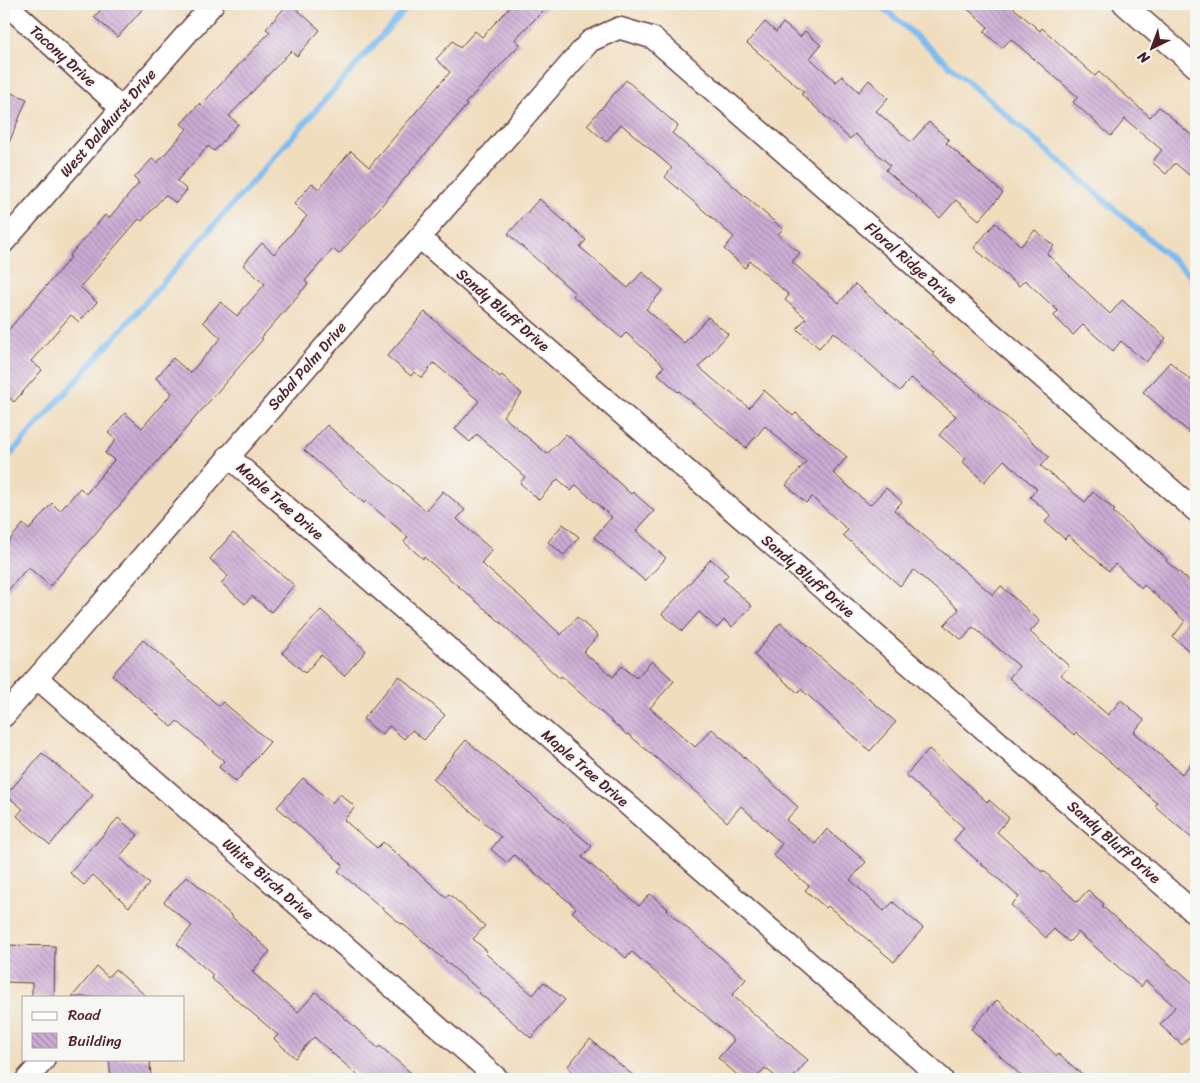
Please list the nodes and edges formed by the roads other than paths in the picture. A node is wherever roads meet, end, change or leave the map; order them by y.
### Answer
1 (6, 4) edge
2 (213, 4) edge
3 (1124, 4) edge
4 (619, 28) joint
5 (1196, 66) edge
6 (121, 108) junction
7 (420, 238) junction
8 (4, 242) edge
9 (228, 456) junction
10 (1196, 511) edge
11 (37, 678) junction
12 (4, 716) edge
13 (1196, 914) edge
14 (44, 1060) edge
15 (28, 1079) edge
16 (498, 1079) edge
17 (942, 1079) edge

1 - 6 street, Tacony Drive
2 - 6 street, West Dalehurst Drive
3 - 5 street
4 - 7 street, Sabal Palm Drive
4 - 10 street, Floral Ridge Drive
6 - 8 street, West Dalehurst Drive
7 - 9 street, Sabal Palm Drive
7 - 13 street, Sandy Bluff Drive
9 - 11 street, Sabal Palm Drive
9 - 17 street, Maple Tree Drive
11 - 12 street, Sabal Palm Drive
11 - 16 street, White Birch Drive
14 - 15 street

